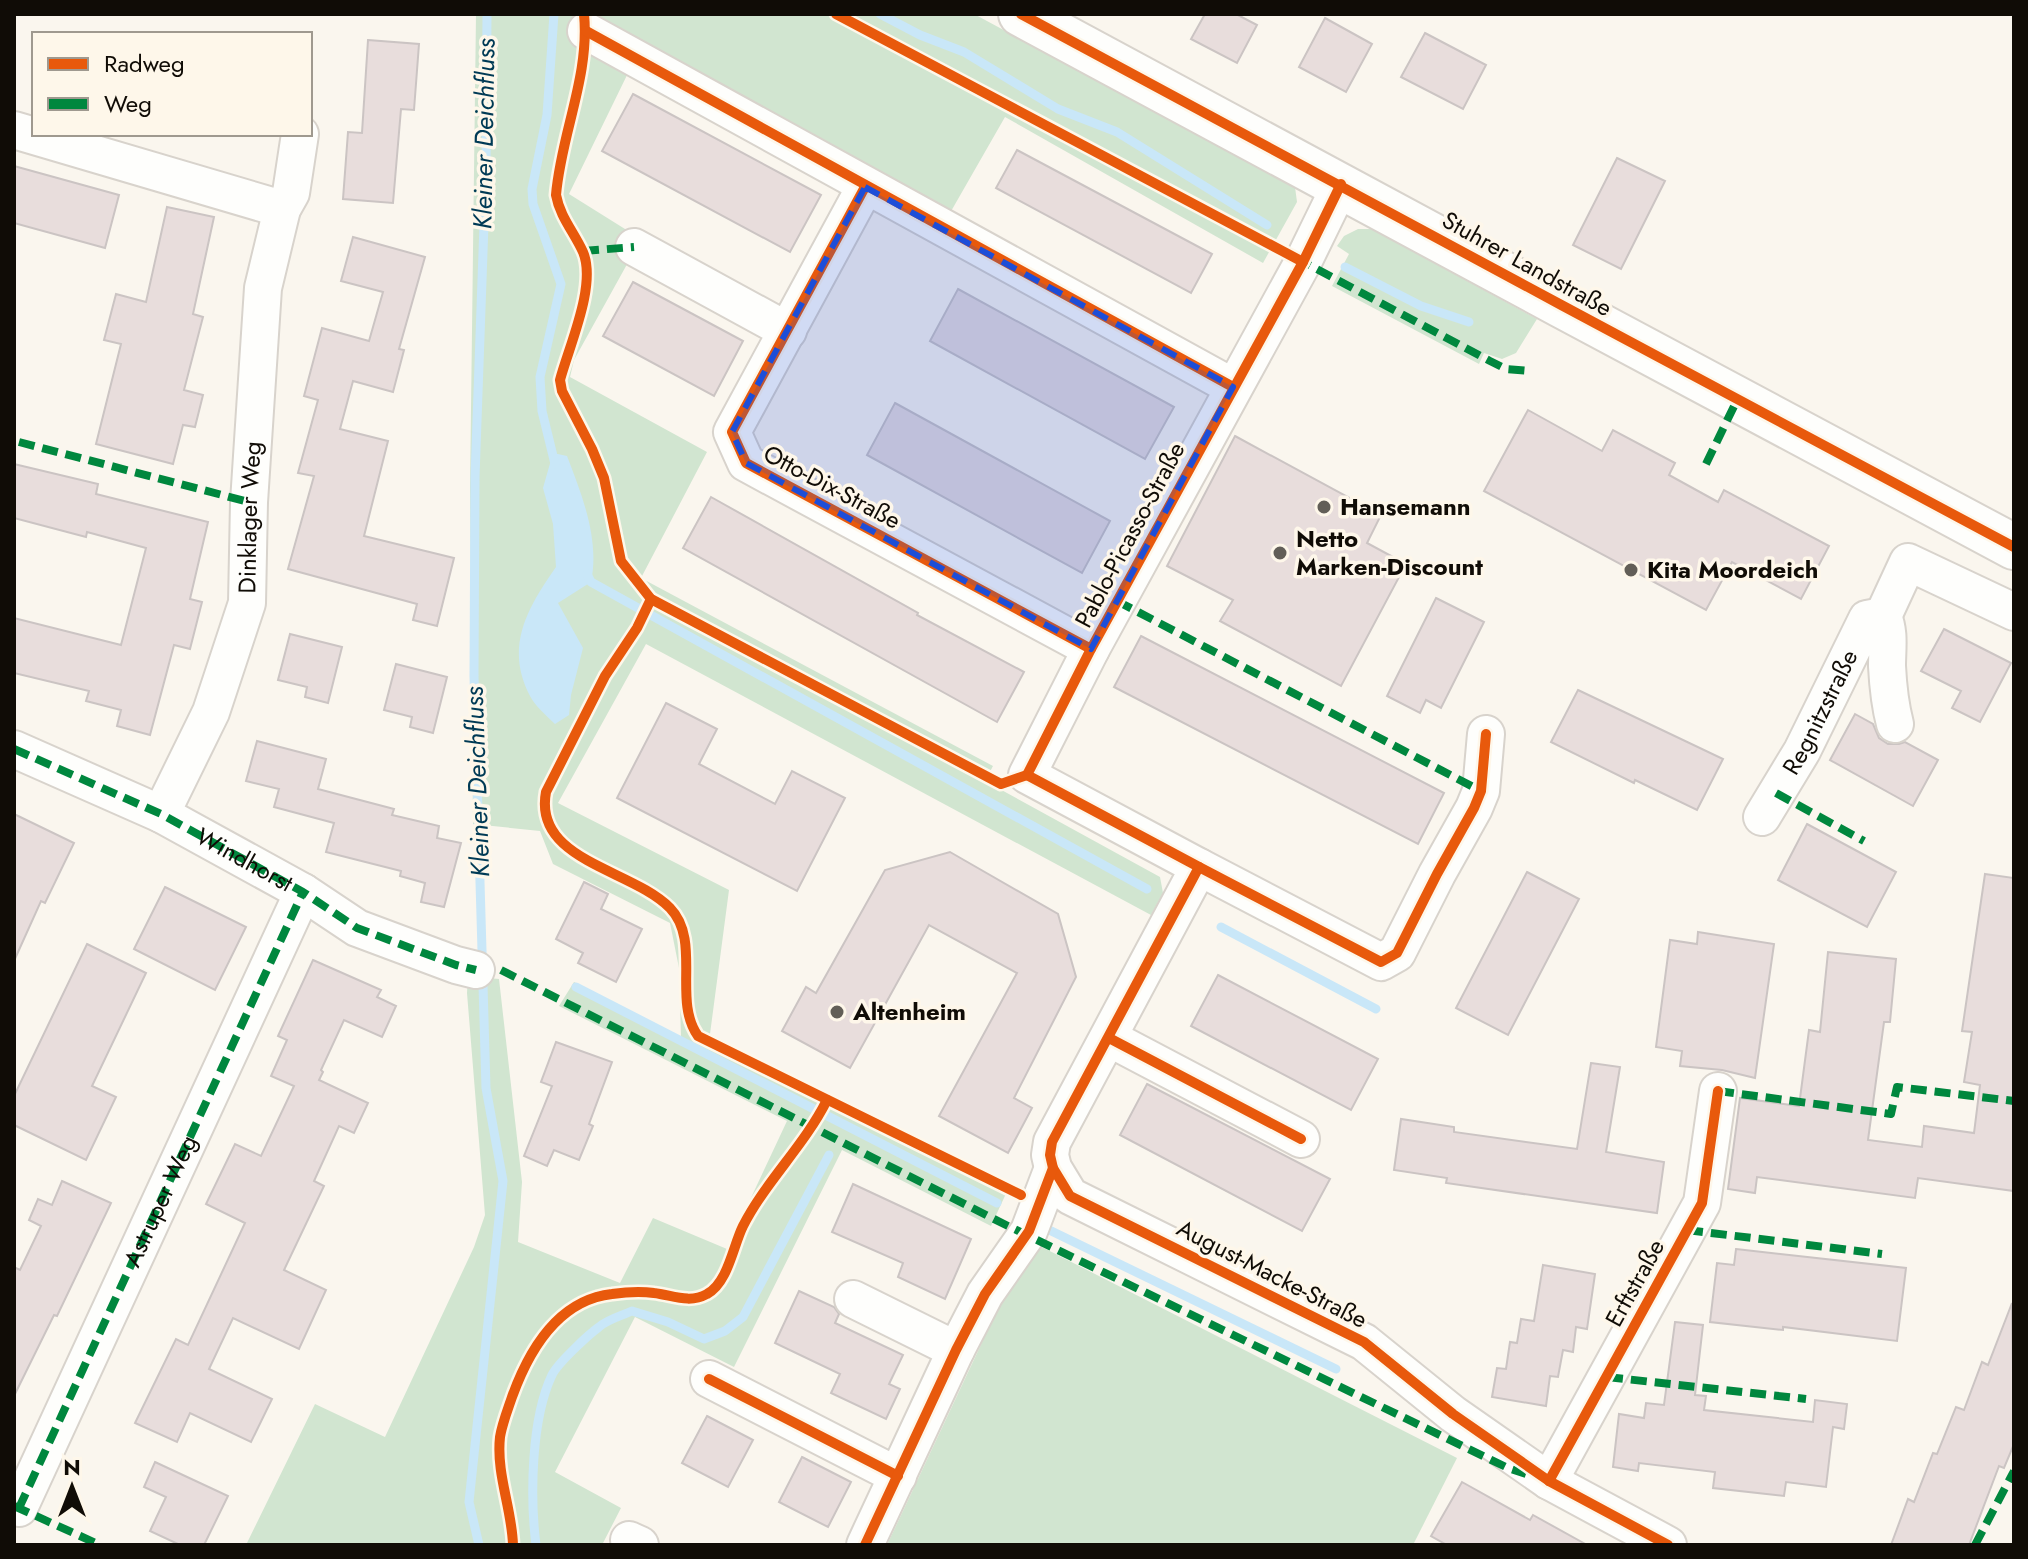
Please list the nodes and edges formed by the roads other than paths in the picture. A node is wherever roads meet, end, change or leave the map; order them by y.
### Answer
1 (1021, 14) edge
2 (586, 31) dead end
3 (34, 136) edge
4 (300, 136) edge
5 (1341, 184) junction
6 (865, 187) junction
7 (282, 209) junction
8 (634, 247) dead end
9 (788, 331) junction
10 (1233, 387) junction
11 (2014, 547) edge
12 (2014, 612) edge
13 (1883, 616) junction
14 (1091, 649) junction
15 (1895, 724) dead end
16 (1486, 734) dead end
17 (14, 749) edge
18 (161, 814) junction
19 (1762, 817) dead end
20 (1199, 867) junction
21 (303, 892) junction
22 (476, 970) dead end
23 (1109, 1038) junction
24 (1718, 1091) dead end
25 (1301, 1139) dead end
26 (1053, 1168) junction
27 (853, 1299) dead end
28 (956, 1350) junction
29 (709, 1379) dead end
30 (898, 1476) junction
31 (1549, 1481) junction
32 (19, 1508) dead end
33 (865, 1545) edge
34 (1668, 1545) edge

1 - 5 main road, Stuhrer Landstraße
2 - 6 street
3 - 7 street
4 - 7 street, Dinklager Weg
5 - 10 street, Pablo-Picasso-Straße
5 - 11 main road, Stuhrer Landstraße
6 - 9 street, Otto-Dix-Straße
6 - 10 street
7 - 18 street, Dinklager Weg
8 - 9 street
9 - 14 street, Otto-Dix-Straße
10 - 14 street, Pablo-Picasso-Straße
12 - 13 street, Regnitzstraße
13 - 15 street, Regnitzstraße
13 - 19 street, Regnitzstraße
14 - 20 street, Pablo-Picasso-Straße
16 - 20 street
17 - 18 street, Windhorst
18 - 21 street, Windhorst
20 - 23 street
21 - 22 street, Windhorst
21 - 32 street, Astruper Weg
23 - 25 street
23 - 26 street
24 - 31 street, Erftstraße
26 - 28 street
26 - 31 street, August-Macke-Straße
27 - 28 street
28 - 30 street
29 - 30 street
30 - 33 street
31 - 34 street, August-Macke-Straße

